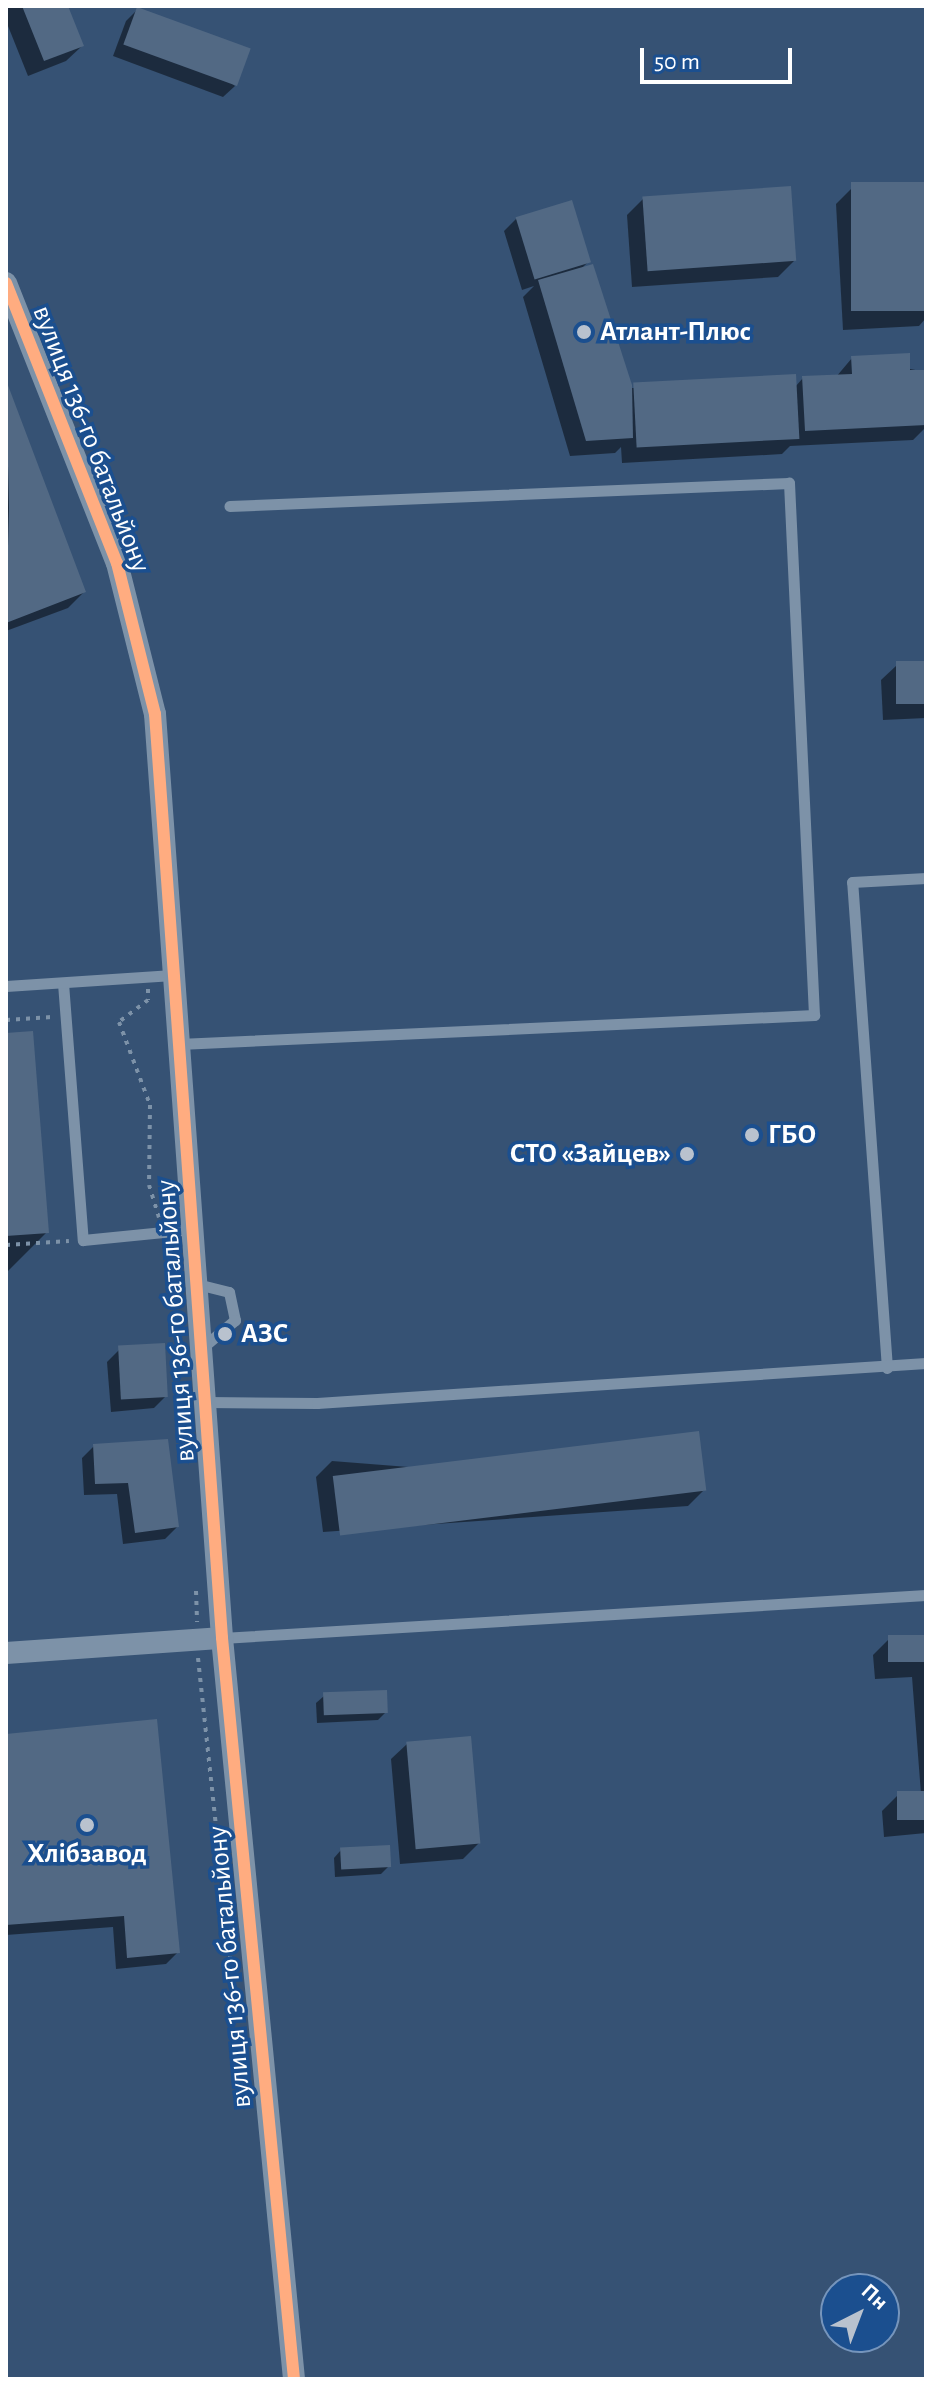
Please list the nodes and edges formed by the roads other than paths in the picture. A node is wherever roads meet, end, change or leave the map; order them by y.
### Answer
1 (6, 283) edge
2 (229, 506) dead end
3 (926, 878) edge
4 (173, 975) junction
5 (63, 983) junction
6 (6, 986) edge
7 (179, 1044) junction
8 (193, 1229) junction
9 (197, 1284) junction
10 (202, 1348) junction
11 (926, 1363) edge
12 (887, 1368) junction
13 (206, 1402) junction
14 (926, 1595) edge
15 (222, 1638) junction
16 (6, 1653) edge
17 (294, 2379) edge

1 - 4 street, вулиця 136-го батальйону
2 - 7 lane
3 - 12 lane
4 - 5 lane
4 - 7 street, вулиця 136-го батальйону
5 - 6 lane
5 - 8 lane
7 - 8 street, вулиця 136-го батальйону
8 - 9 street, вулиця 136-го батальйону
9 - 10 street, вулиця 136-го батальйону
9 - 10 lane
10 - 13 street, вулиця 136-го батальйону
11 - 12 lane
12 - 13 lane
13 - 15 street, вулиця 136-го батальйону
14 - 15 lane
15 - 16 street
15 - 17 street, вулиця 136-го батальйону

